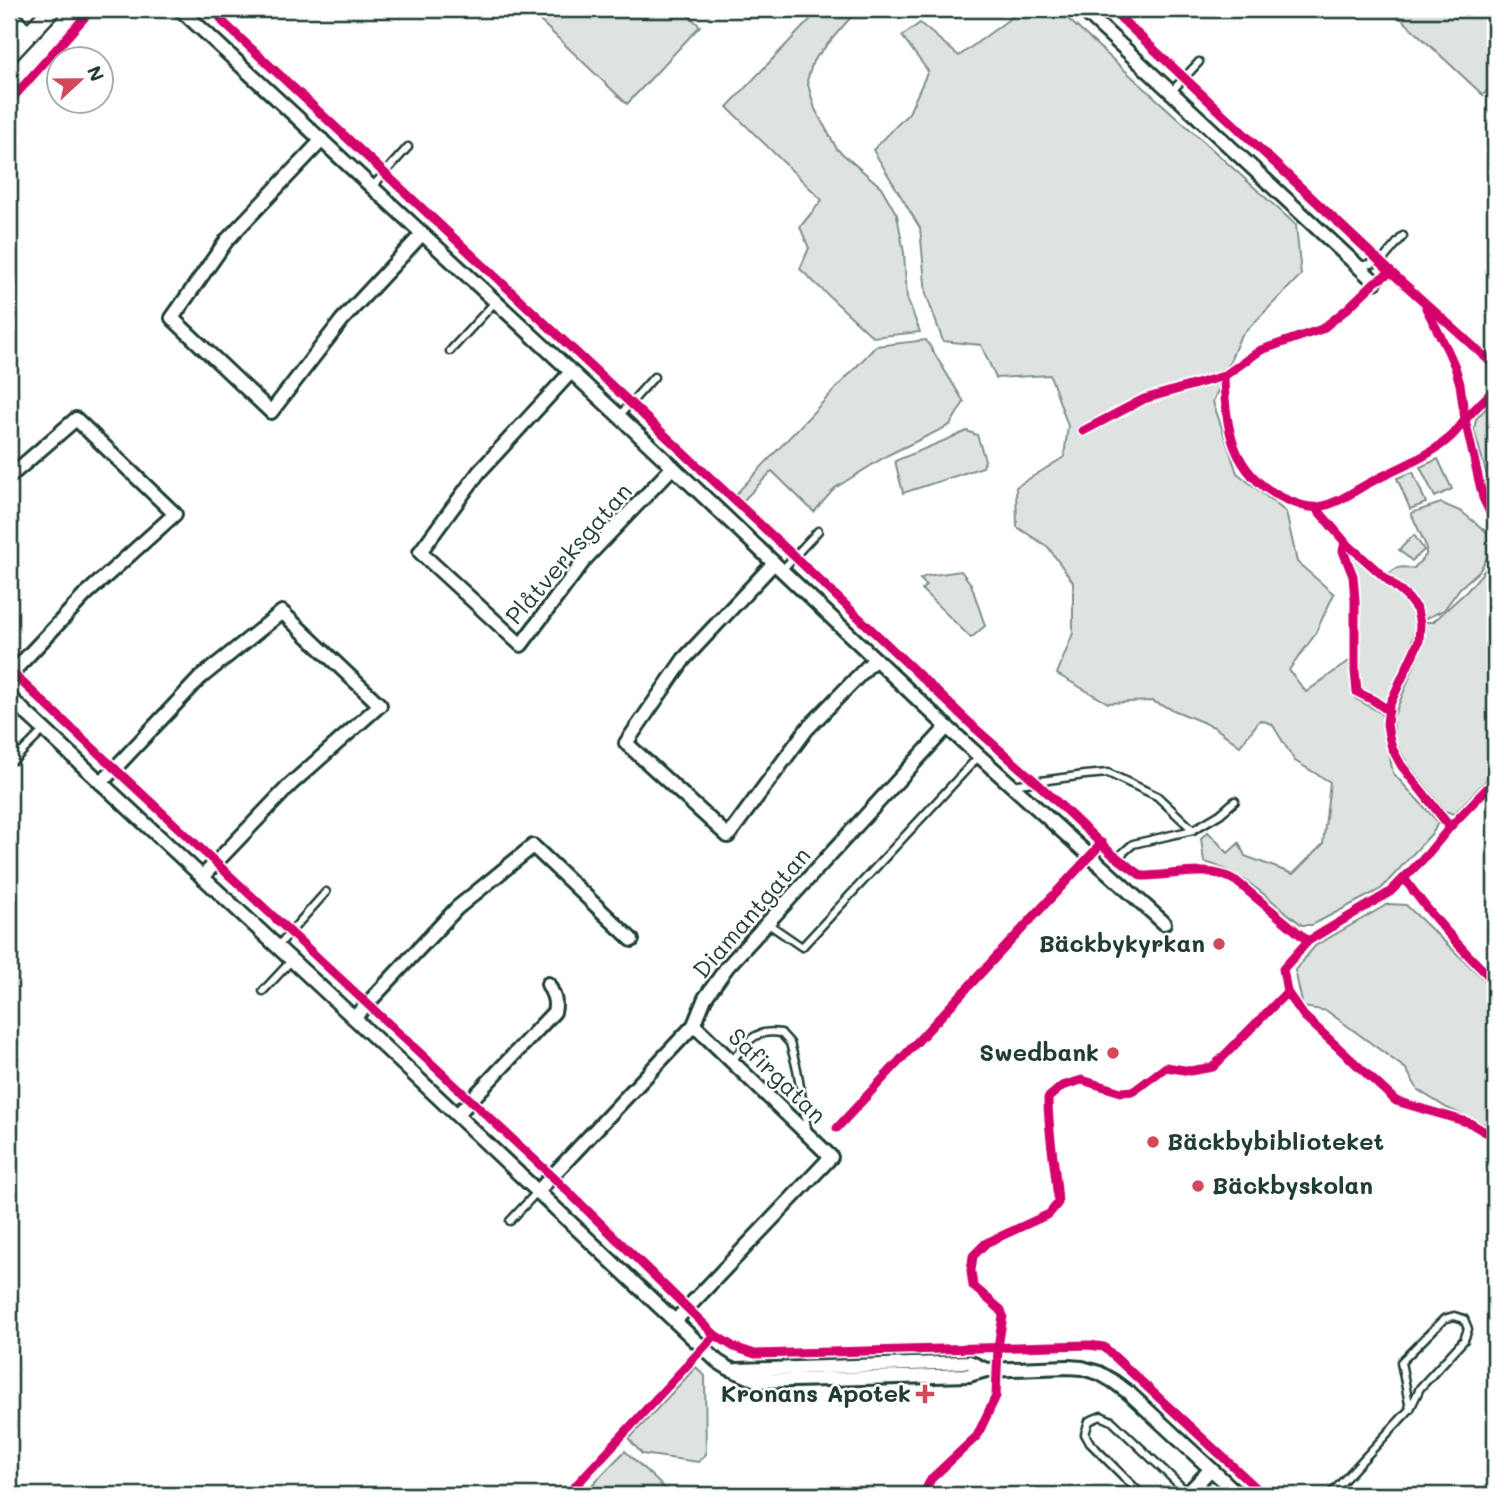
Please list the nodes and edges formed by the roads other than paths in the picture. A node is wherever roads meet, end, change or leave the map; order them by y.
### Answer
1 (52, 9) edge
2 (180, 9) edge
3 (1082, 9) edge
4 (9, 12) edge
5 (28, 34) junction
6 (9, 55) edge
7 (1199, 62) dead end
8 (1171, 92) junction
9 (322, 140) junction
10 (408, 147) dead end
11 (372, 187) junction
12 (422, 234) junction
13 (1403, 236) dead end
14 (1357, 267) junction
15 (1375, 282) dead end
16 (495, 302) junction
17 (450, 351) dead end
18 (571, 372) junction
19 (654, 377) dead end
20 (620, 416) junction
21 (673, 467) junction
22 (9, 477) edge
23 (818, 531) dead end
24 (778, 566) junction
25 (875, 659) junction
26 (9, 676) edge
27 (9, 697) edge
28 (947, 727) junction
29 (44, 730) junction
30 (979, 755) junction
31 (14, 760) dead end
32 (101, 783) junction
33 (1012, 785) junction
34 (1236, 801) dead end
35 (1193, 830) junction
36 (1117, 858) dead end
37 (202, 877) junction
38 (326, 892) dead end
39 (767, 923) junction
40 (1164, 923) dead end
41 (632, 940) dead end
42 (277, 947) junction
43 (292, 960) junction
44 (548, 984) dead end
45 (263, 991) dead end
46 (354, 1018) junction
47 (694, 1025) junction
48 (732, 1061) junction
49 (457, 1115) junction
50 (809, 1136) junction
51 (538, 1191) junction
52 (510, 1221) dead end
53 (675, 1321) junction
54 (1410, 1409) junction
55 (1211, 1469) junction
56 (1187, 1494) edge
57 (1142, 1495) edge
58 (1239, 1495) edge
59 (1330, 1495) edge

1 - 5 street
2 - 9 street
3 - 8 street
4 - 5 street
5 - 6 street
7 - 8 lane
8 - 14 street
9 - 11 street
9 - 12 street
10 - 11 lane
11 - 12 street
12 - 16 street
13 - 14 lane
14 - 15 street
16 - 17 lane
16 - 18 street
18 - 20 street
18 - 21 street, Plåtverksgatan
19 - 20 lane
20 - 21 street
21 - 24 street
22 - 26 street
23 - 24 lane
24 - 25 street
24 - 25 street
25 - 28 street
27 - 29 street
28 - 30 street
28 - 39 street, Diamantgatan
29 - 31 lane
29 - 32 street
30 - 33 street
30 - 39 lane
32 - 37 street
32 - 37 street
33 - 35 lane
33 - 40 street
34 - 35 lane
35 - 36 lane
37 - 42 street
38 - 42 lane
39 - 47 street, Diamantgatan
41 - 46 street
42 - 43 street
43 - 45 lane
43 - 46 street
44 - 49 street
46 - 49 street
47 - 48 street, Safirgatan
47 - 51 street, Diamantgatan
48 - 50 street, Safirgatan
48 - 50 lane
49 - 51 street
50 - 53 street, Safirgatan
51 - 52 lane
51 - 53 street
53 - 55 street
54 - 54 lane
54 - 59 lane
55 - 56 street
55 - 58 street
56 - 57 lane

